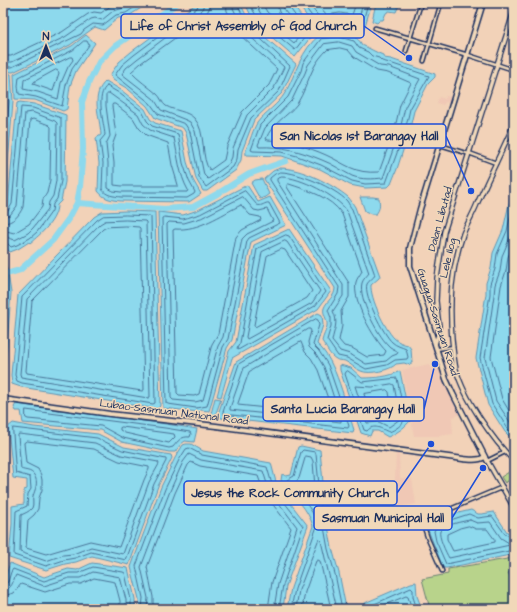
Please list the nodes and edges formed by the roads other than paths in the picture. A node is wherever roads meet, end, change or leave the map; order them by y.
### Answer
1 (421, 3) edge
2 (441, 3) edge
3 (473, 3) edge
4 (483, 4) edge
5 (514, 11) edge
6 (375, 28) dead end
7 (410, 38) junction
8 (429, 44) junction
9 (406, 51) dead end
10 (468, 55) junction
11 (424, 61) dead end
12 (497, 64) junction
13 (514, 70) edge
14 (514, 124) edge
15 (440, 145) junction
16 (469, 154) junction
17 (496, 163) junction
18 (435, 344) junction
19 (453, 347) junction
20 (437, 350) junction
21 (3, 399) edge
22 (504, 452) junction
23 (486, 459) junction
24 (514, 462) edge
25 (502, 487) junction
26 (514, 508) edge
27 (442, 571) dead end

1 - 7 street
2 - 8 street
3 - 4 street
4 - 10 main road, Guagua-Sasmuan Road
5 - 12 street, Dalan Libutad
6 - 7 street
7 - 8 street
7 - 9 street
8 - 10 street
8 - 11 street
10 - 12 street
10 - 15 main road, Guagua-Sasmuan Road
12 - 13 street
12 - 16 street, Dalan Libutad
14 - 17 street, Lele Ilog
15 - 16 street
15 - 18 main road, Guagua-Sasmuan Road
16 - 17 street
16 - 18 street, Dalan Libutad
17 - 19 street, Lele Ilog
18 - 20 main road, Guagua-Sasmuan Road
19 - 20 street
19 - 22 street, Lele Ilog
20 - 23 main road, Guagua-Sasmuan Road
21 - 23 main road, Lubao-Sasmuan National Road
22 - 23 street
22 - 24 street, Lele Ilog
23 - 25 street
25 - 26 street
25 - 27 street

